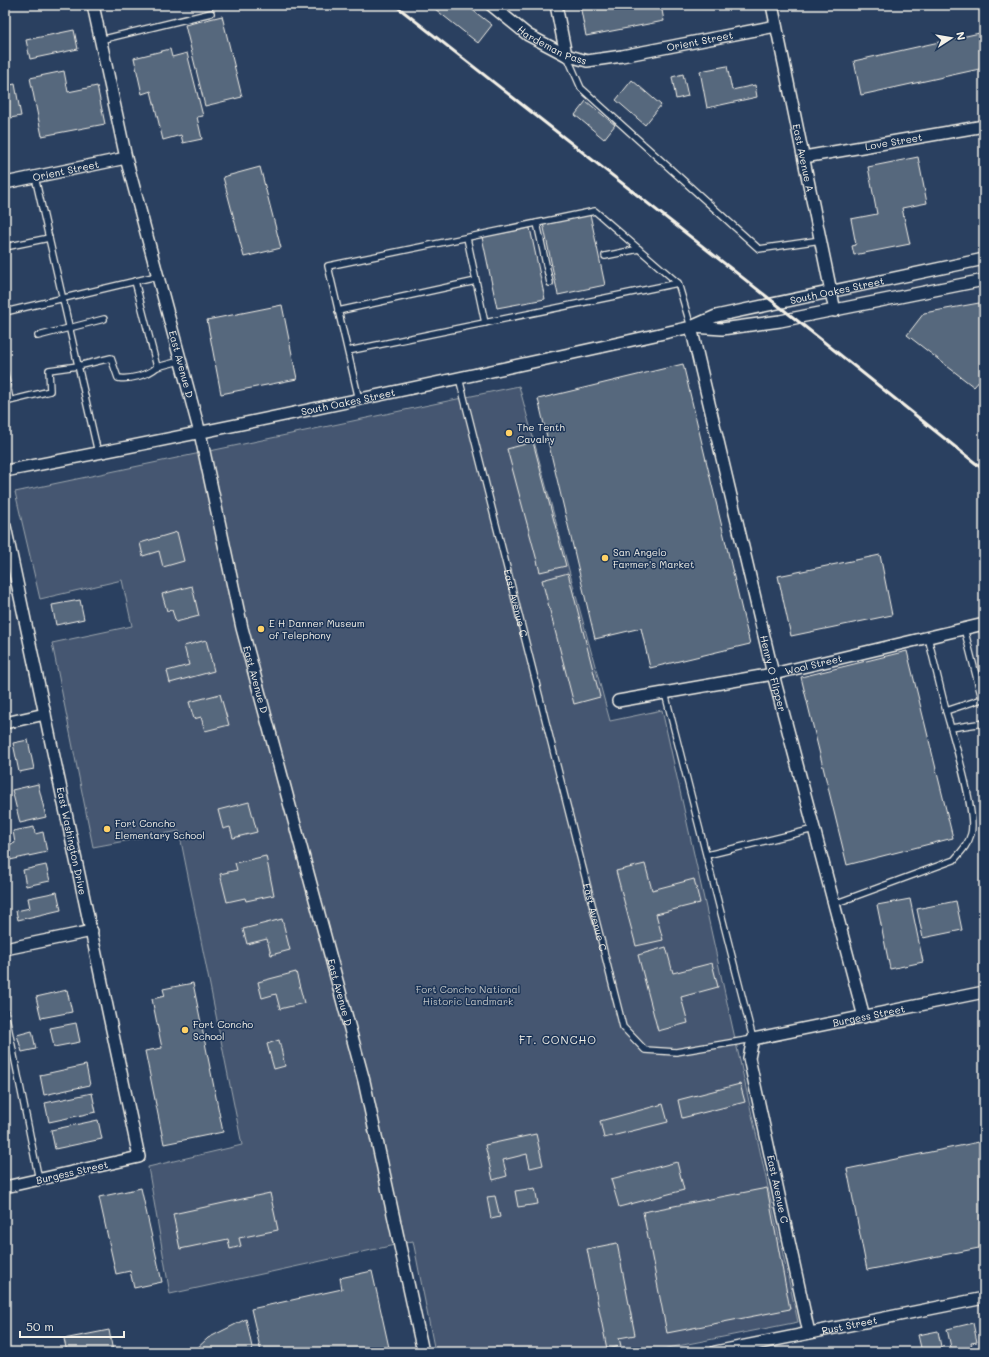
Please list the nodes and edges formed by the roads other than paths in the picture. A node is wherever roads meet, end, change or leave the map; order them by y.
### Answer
1 (93, 5) edge
2 (491, 5) edge
3 (556, 5) edge
4 (772, 5) edge
5 (211, 13) dead end
6 (776, 26) junction
7 (100, 40) junction
8 (566, 54) junction
9 (622, 56) joint
10 (984, 126) edge
11 (126, 158) junction
12 (804, 158) junction
13 (35, 177) junction
14 (5, 183) edge
15 (537, 223) junction
16 (49, 238) junction
17 (467, 238) junction
18 (821, 240) junction
19 (5, 247) edge
20 (640, 249) junction
21 (605, 256) dead end
22 (984, 259) edge
23 (157, 276) junction
24 (984, 280) edge
25 (136, 281) junction
26 (476, 281) junction
27 (550, 283) dead end
28 (678, 283) junction
29 (831, 291) junction
30 (63, 299) junction
31 (338, 311) junction
32 (835, 311) junction
33 (5, 312) edge
34 (104, 318) dead end
35 (485, 323) junction
36 (691, 327) junction
37 (69, 328) junction
38 (38, 336) dead end
39 (348, 351) junction
40 (180, 361) junction
41 (78, 366) junction
42 (157, 367) junction
43 (5, 374) edge
44 (459, 378) junction
45 (359, 400) junction
46 (8, 401) edge
47 (200, 433) junction
48 (98, 453) junction
49 (5, 471) edge
50 (5, 526) edge
51 (984, 624) edge
52 (964, 628) junction
53 (928, 637) junction
54 (773, 674) junction
55 (666, 693) junction
56 (618, 701) dead end
57 (946, 711) junction
58 (45, 714) junction
59 (5, 723) edge
60 (984, 723) edge
61 (951, 728) junction
62 (814, 829) junction
63 (707, 855) junction
64 (834, 904) junction
65 (92, 931) junction
66 (5, 950) edge
67 (984, 992) edge
68 (5, 1011) edge
69 (864, 1017) junction
70 (753, 1039) junction
71 (139, 1157) joint
72 (39, 1180) junction
73 (5, 1187) edge
74 (984, 1298) edge
75 (809, 1333) junction
76 (760, 1348) edge
77 (423, 1352) edge
78 (714, 1352) edge

1 - 7 street, East Avenue D
2 - 8 street, Hardeman Pass
3 - 8 street
4 - 6 street, East Avenue A
5 - 7 lane
6 - 9 street, Orient Street
6 - 12 street, East Avenue A
7 - 11 street, East Avenue D
8 - 9 street, Hardeman Pass
8 - 18 lane
10 - 12 street, Love Street
11 - 13 street, Orient Street
11 - 23 street, East Avenue D
12 - 18 street, East Avenue A
13 - 14 street, Orient Street
13 - 16 lane
15 - 17 lane
15 - 20 lane
15 - 27 lane
16 - 19 lane
16 - 30 lane
17 - 26 lane
17 - 31 lane
18 - 29 street, East Avenue A
20 - 21 lane
20 - 28 lane
22 - 29 street, South Oakes Street
23 - 25 lane
23 - 40 street, East Avenue D
24 - 32 street, South Oakes Street
25 - 30 lane
25 - 42 lane
26 - 31 lane
26 - 35 lane
28 - 35 lane
28 - 36 lane
29 - 32 street, East Avenue A
29 - 36 street, South Oakes Street
30 - 33 lane
30 - 37 lane
31 - 39 lane
32 - 36 street, South Oakes Street
34 - 37 lane
35 - 39 lane
36 - 44 street, South Oakes Street
36 - 54 street, Henry O Flipper
37 - 38 lane
37 - 41 lane
39 - 45 lane
40 - 42 lane
40 - 47 street, East Avenue D
41 - 42 lane
41 - 46 lane
41 - 48 lane
43 - 46 lane
44 - 45 street, South Oakes Street
44 - 70 lane, East Avenue C
45 - 47 street, South Oakes Street
47 - 48 street, South Oakes Street
47 - 77 street, East Avenue D
48 - 49 street, South Oakes Street
50 - 58 street, East Washington Drive
51 - 52 street, Wool Street
52 - 53 street, Wool Street
52 - 57 lane
53 - 54 street, Wool Street
53 - 57 lane
54 - 55 street, Wool Street
54 - 62 street, Henry O Flipper
55 - 56 street, Wool Street
55 - 63 lane
57 - 61 lane
58 - 59 street
58 - 65 street, East Washington Drive
60 - 61 lane
61 - 64 lane
62 - 63 lane
62 - 64 street, Henry O Flipper
63 - 70 lane
64 - 69 street, Henry O Flipper
65 - 66 street
65 - 71 street, East Washington Drive
67 - 69 street, Burgess Street
68 - 72 lane
69 - 70 street, Burgess Street
70 - 75 street, East Avenue C
71 - 72 street, Burgess Street
72 - 73 street, Burgess Street
74 - 75 street, Rust Street
75 - 76 street, Rust Street
76 - 78 street, Rust Street

